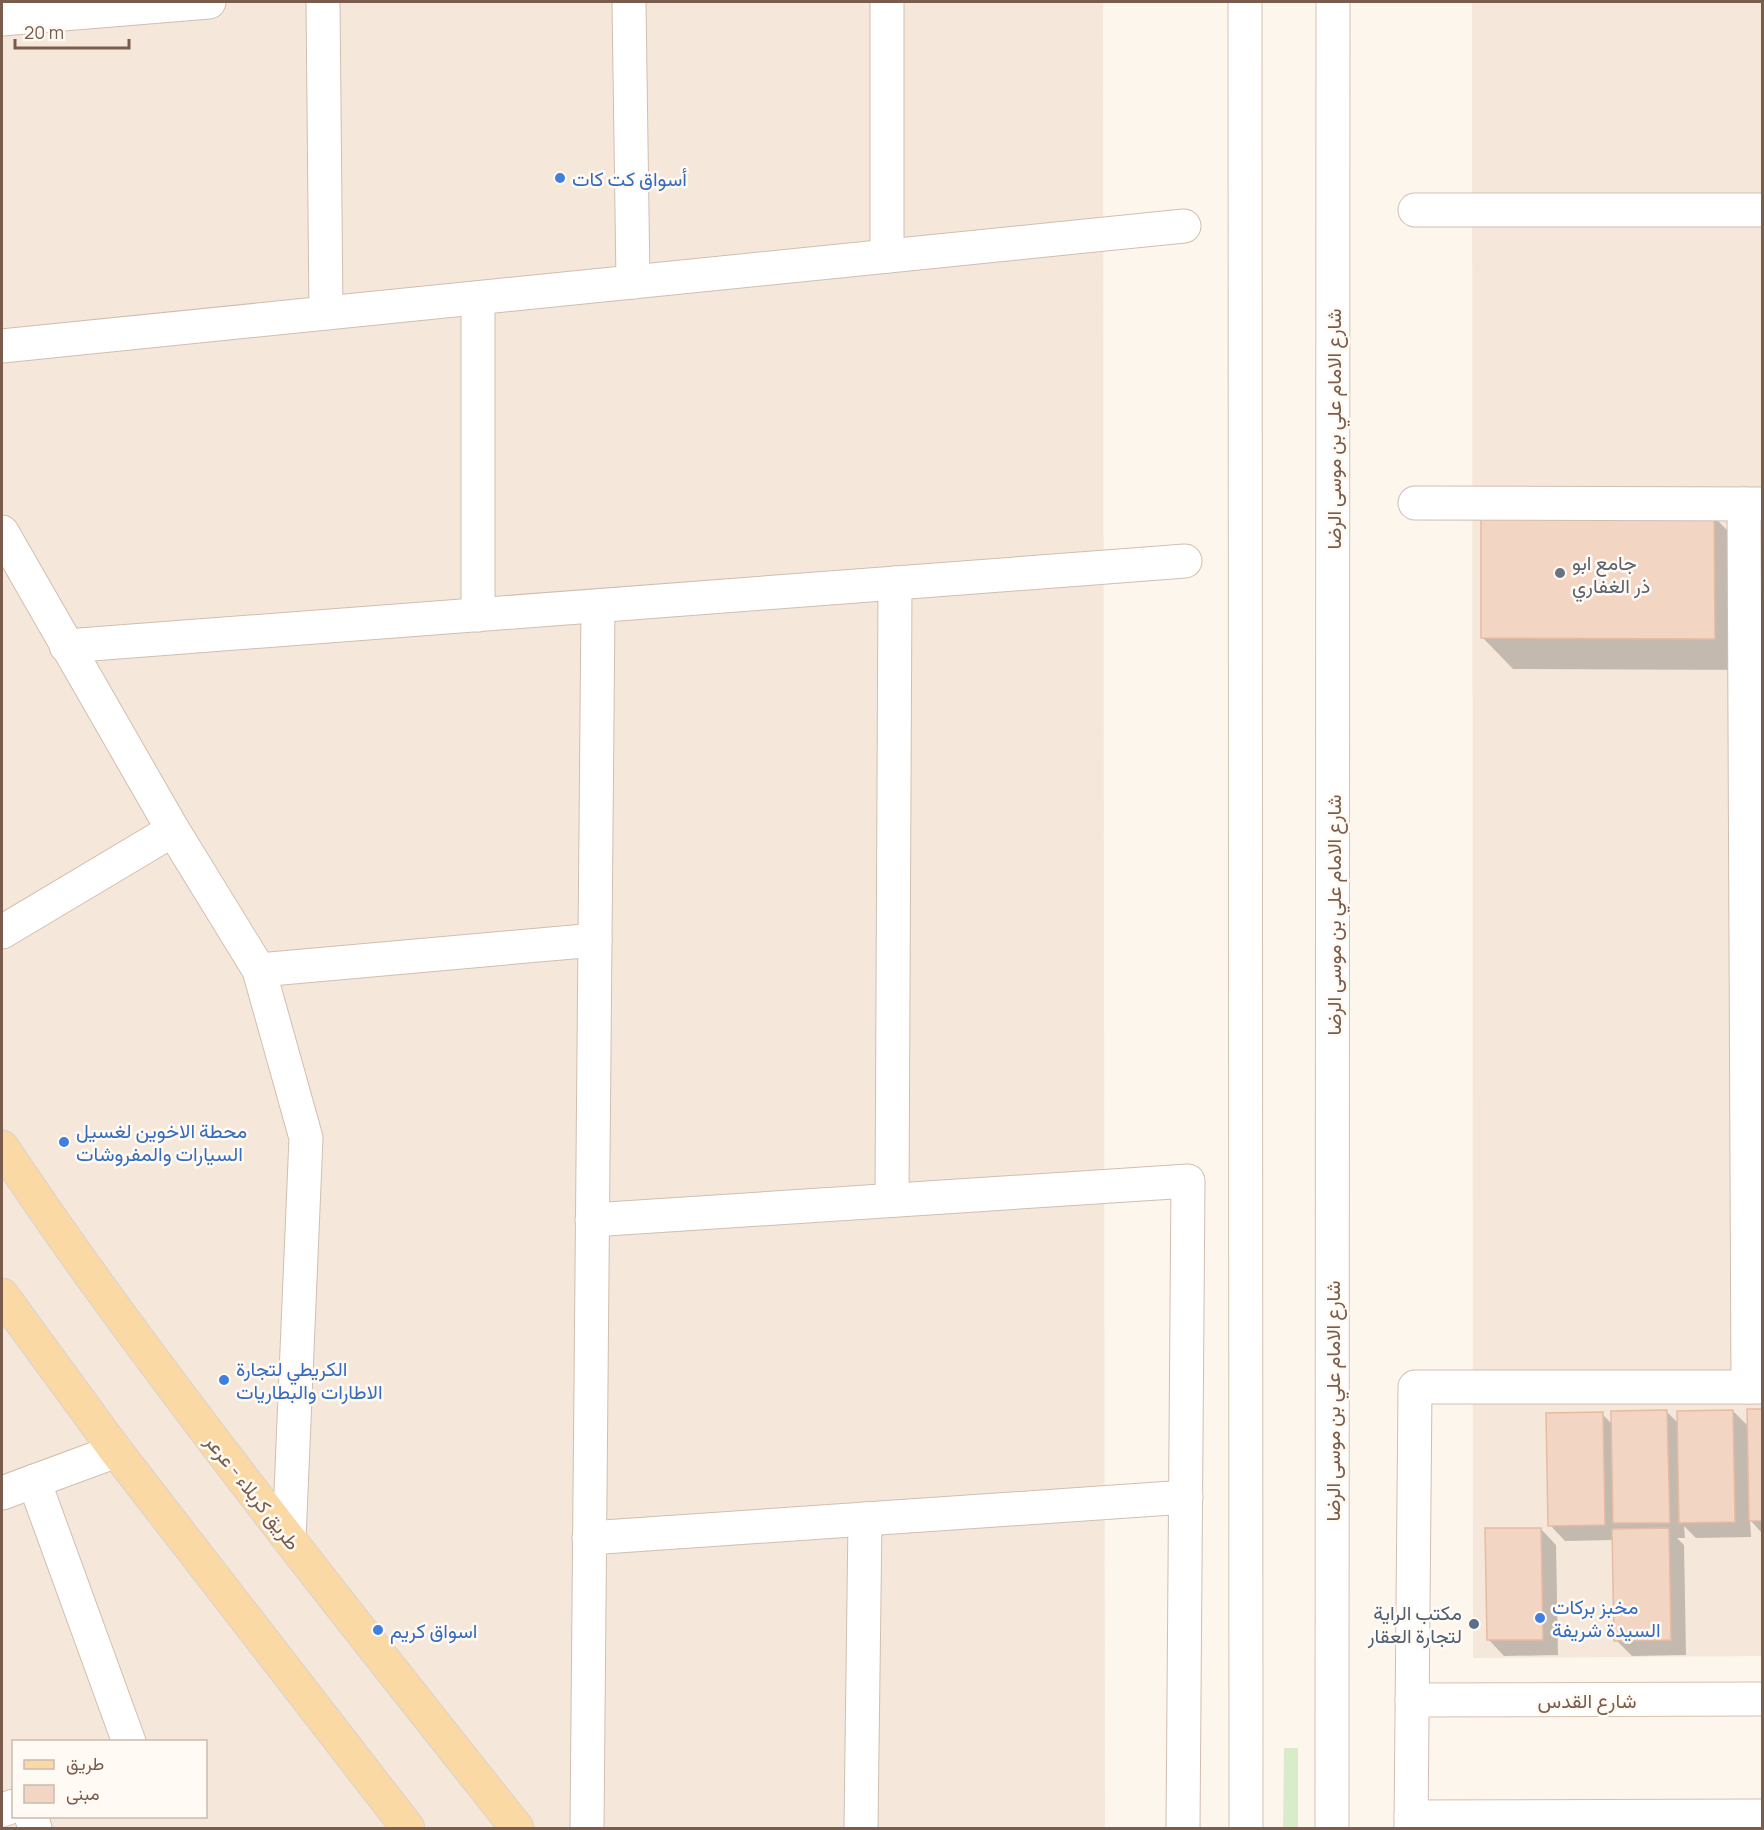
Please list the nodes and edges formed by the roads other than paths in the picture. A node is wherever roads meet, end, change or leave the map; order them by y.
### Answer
1 (209, 2) edge
2 (323, 2) edge
3 (629, 2) edge
4 (887, 2) edge
5 (1245, 2) edge
6 (1333, 2) edge
7 (13, 13) edge
8 (1415, 210) dead end
9 (1762, 210) edge
10 (1184, 226) dead end
11 (887, 256) junction
12 (633, 282) junction
13 (478, 298) junction
14 (326, 313) junction
15 (2, 346) edge
16 (1415, 503) dead end
17 (1753, 504) edge
18 (2, 532) edge
19 (1185, 561) dead end
20 (895, 583) junction
21 (598, 606) junction
22 (478, 615) junction
23 (66, 646) junction
24 (1754, 789) edge
25 (173, 830) junction
26 (2, 932) edge
27 (595, 940) junction
28 (259, 970) junction
29 (1755, 1091) edge
30 (2, 1147) edge
31 (891, 1200) junction
32 (592, 1220) junction
33 (2, 1295) edge
34 (1755, 1387) edge
35 (116, 1451) junction
36 (34, 1481) junction
37 (2, 1493) edge
38 (1186, 1497) junction
39 (865, 1519) junction
40 (590, 1538) junction
41 (289, 1539) junction
42 (1762, 1699) edge
43 (1412, 1701) junction
44 (128, 1740) edge
45 (1762, 1816) edge
46 (1411, 1823) edge
47 (408, 1828) edge
48 (517, 1828) edge
49 (586, 1828) edge
50 (861, 1828) edge
51 (1183, 1828) edge
52 (1246, 1828) edge
53 (1332, 1828) edge

1 - 7 street
2 - 14 street
3 - 12 street
4 - 11 street
5 - 52 street
6 - 53 street, شارع الامام علي بن موسى الرضا
8 - 9 street
10 - 11 street
11 - 12 street
12 - 13 street
13 - 14 street
13 - 22 street
14 - 15 street
16 - 17 street
17 - 24 street
18 - 23 street
19 - 20 street
20 - 21 street
20 - 31 street
21 - 22 street
21 - 27 street
22 - 23 street
23 - 25 street
24 - 29 street
25 - 26 street
25 - 28 street
27 - 28 street
27 - 32 street
28 - 41 street
29 - 34 street
30 - 41 main road, طريق كربلاء - عرعر
31 - 32 street
31 - 38 street
32 - 40 street
33 - 35 main road
34 - 43 street
35 - 36 street
35 - 47 main road
36 - 37 street
36 - 44 street
38 - 39 street
38 - 51 street
39 - 40 street
39 - 50 street
40 - 49 street
41 - 48 main road, طريق كربلاء - عرعر
42 - 43 street, شارع القدس
43 - 46 street
45 - 46 street

